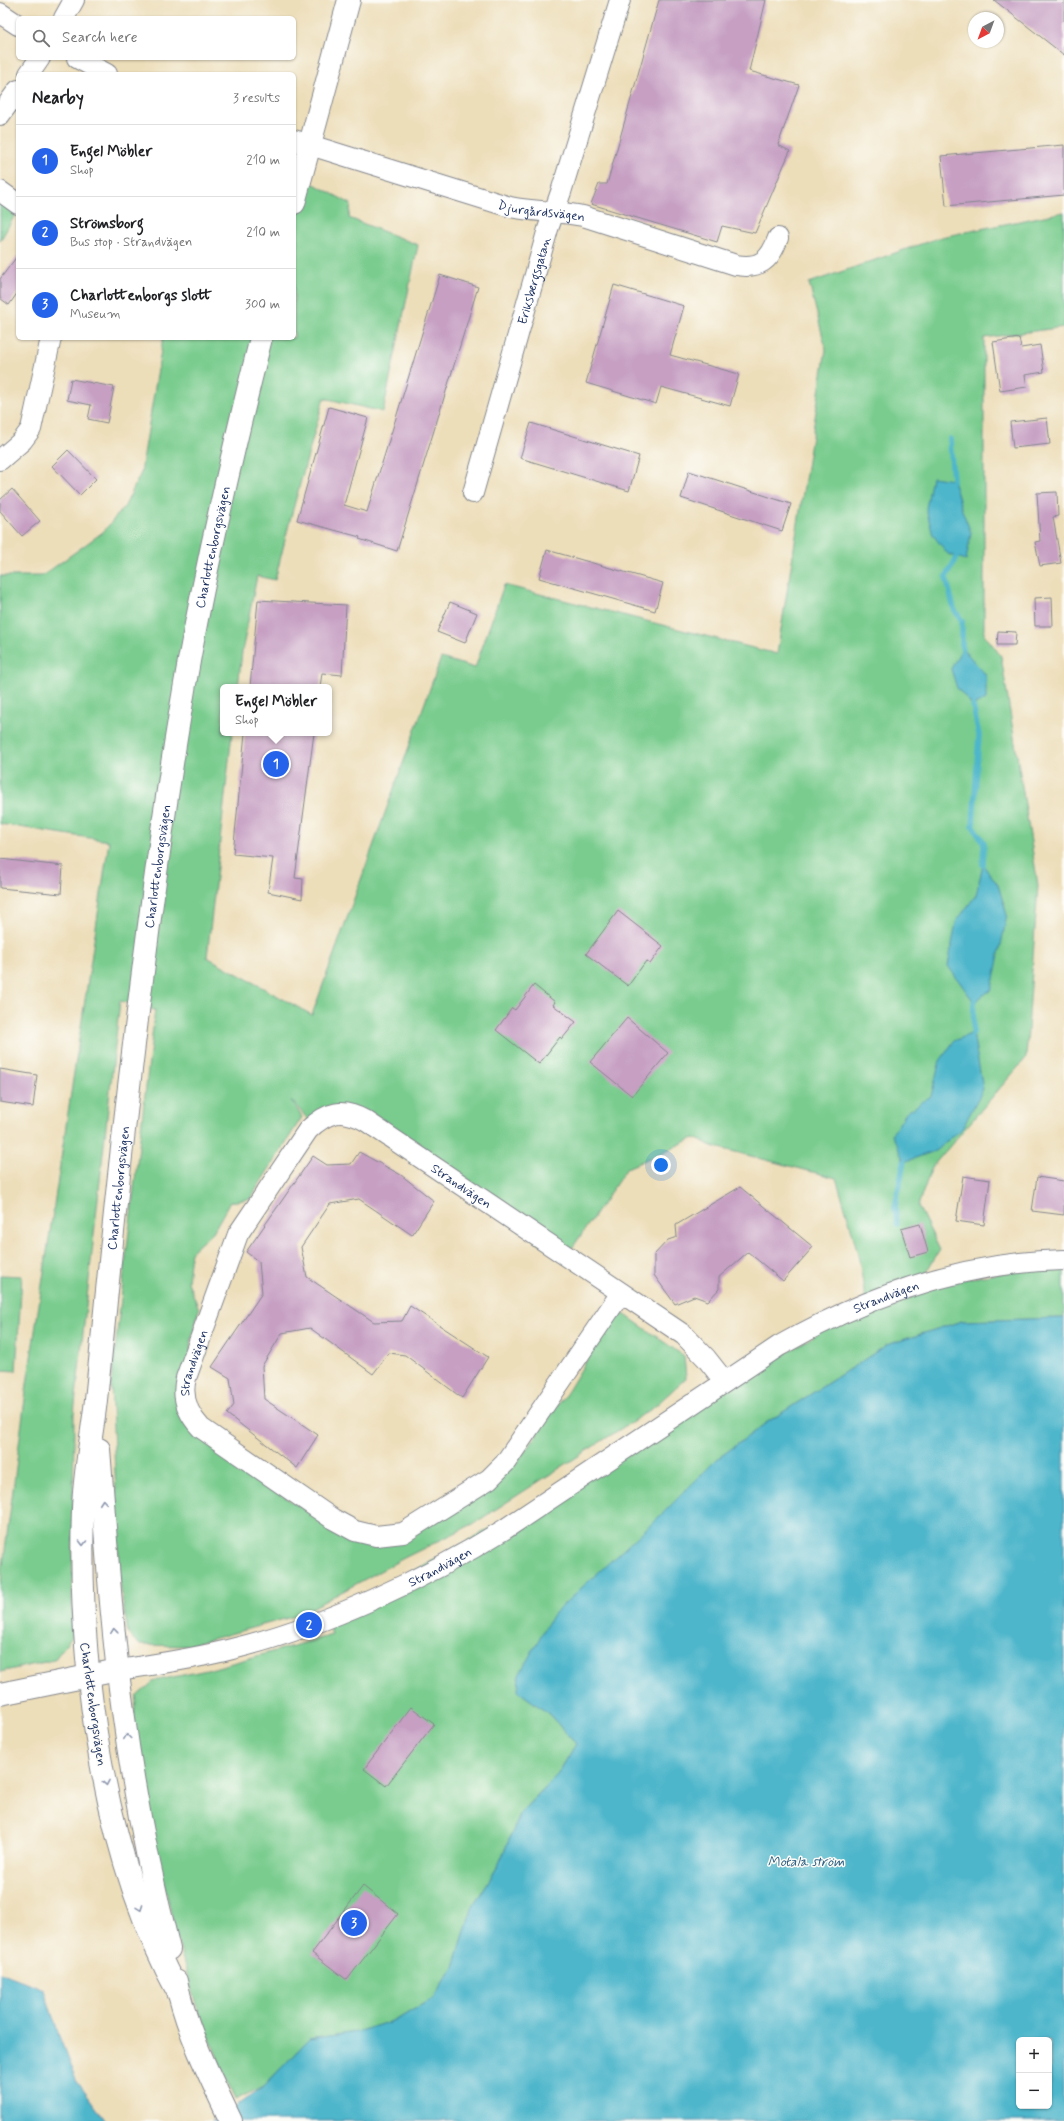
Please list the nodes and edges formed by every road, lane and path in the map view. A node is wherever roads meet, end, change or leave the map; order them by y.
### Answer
1 (74, 0) edge
2 (349, 0) edge
3 (620, 0) edge
4 (0, 13) edge
5 (65, 16) edge
6 (16, 24) edge
7 (39, 60) edge
8 (81, 60) edge
9 (30, 72) edge
10 (103, 72) edge
11 (16, 93) edge
12 (0, 115) edge
13 (302, 142) edge
14 (296, 188) edge
15 (0, 191) edge
16 (16, 203) edge
17 (553, 213) junction
18 (778, 238) dead end
19 (51, 340) edge
20 (261, 340) edge
21 (0, 460) edge
22 (473, 493) dead end
23 (1064, 1260) edge
24 (621, 1293) junction
25 (725, 1382) junction
26 (96, 1402) junction
27 (118, 1670) junction
28 (89, 1675) junction
29 (0, 1694) edge
30 (179, 1994) junction
31 (231, 2121) edge

1 - 5 street
2 - 13 main road
3 - 17 street, Eriksbergsgatan
4 - 6 street
7 - 9 street
8 - 10 street
11 - 12 street
13 - 14 main road
13 - 17 street, Djurgårdsvägen
15 - 16 street
17 - 18 street, Djurgårdsvägen
17 - 22 street, Eriksbergsgatan
19 - 21 street
20 - 26 main road, Charlottenborgsvägen
23 - 25 street, Strandvägen
24 - 24 street, Strandvägen
24 - 25 street, Strandvägen
25 - 27 street, Strandvägen
27 -> 26 main road, Charlottenborgsvägen
26 -> 28 main road, Charlottenborgsvägen
27 - 28 main road, Strandvägen
30 -> 27 main road, Charlottenborgsvägen
28 - 29 main road, Strandvägen
28 -> 30 main road, Charlottenborgsvägen
30 - 31 main road, Charlottenborgsvägen

